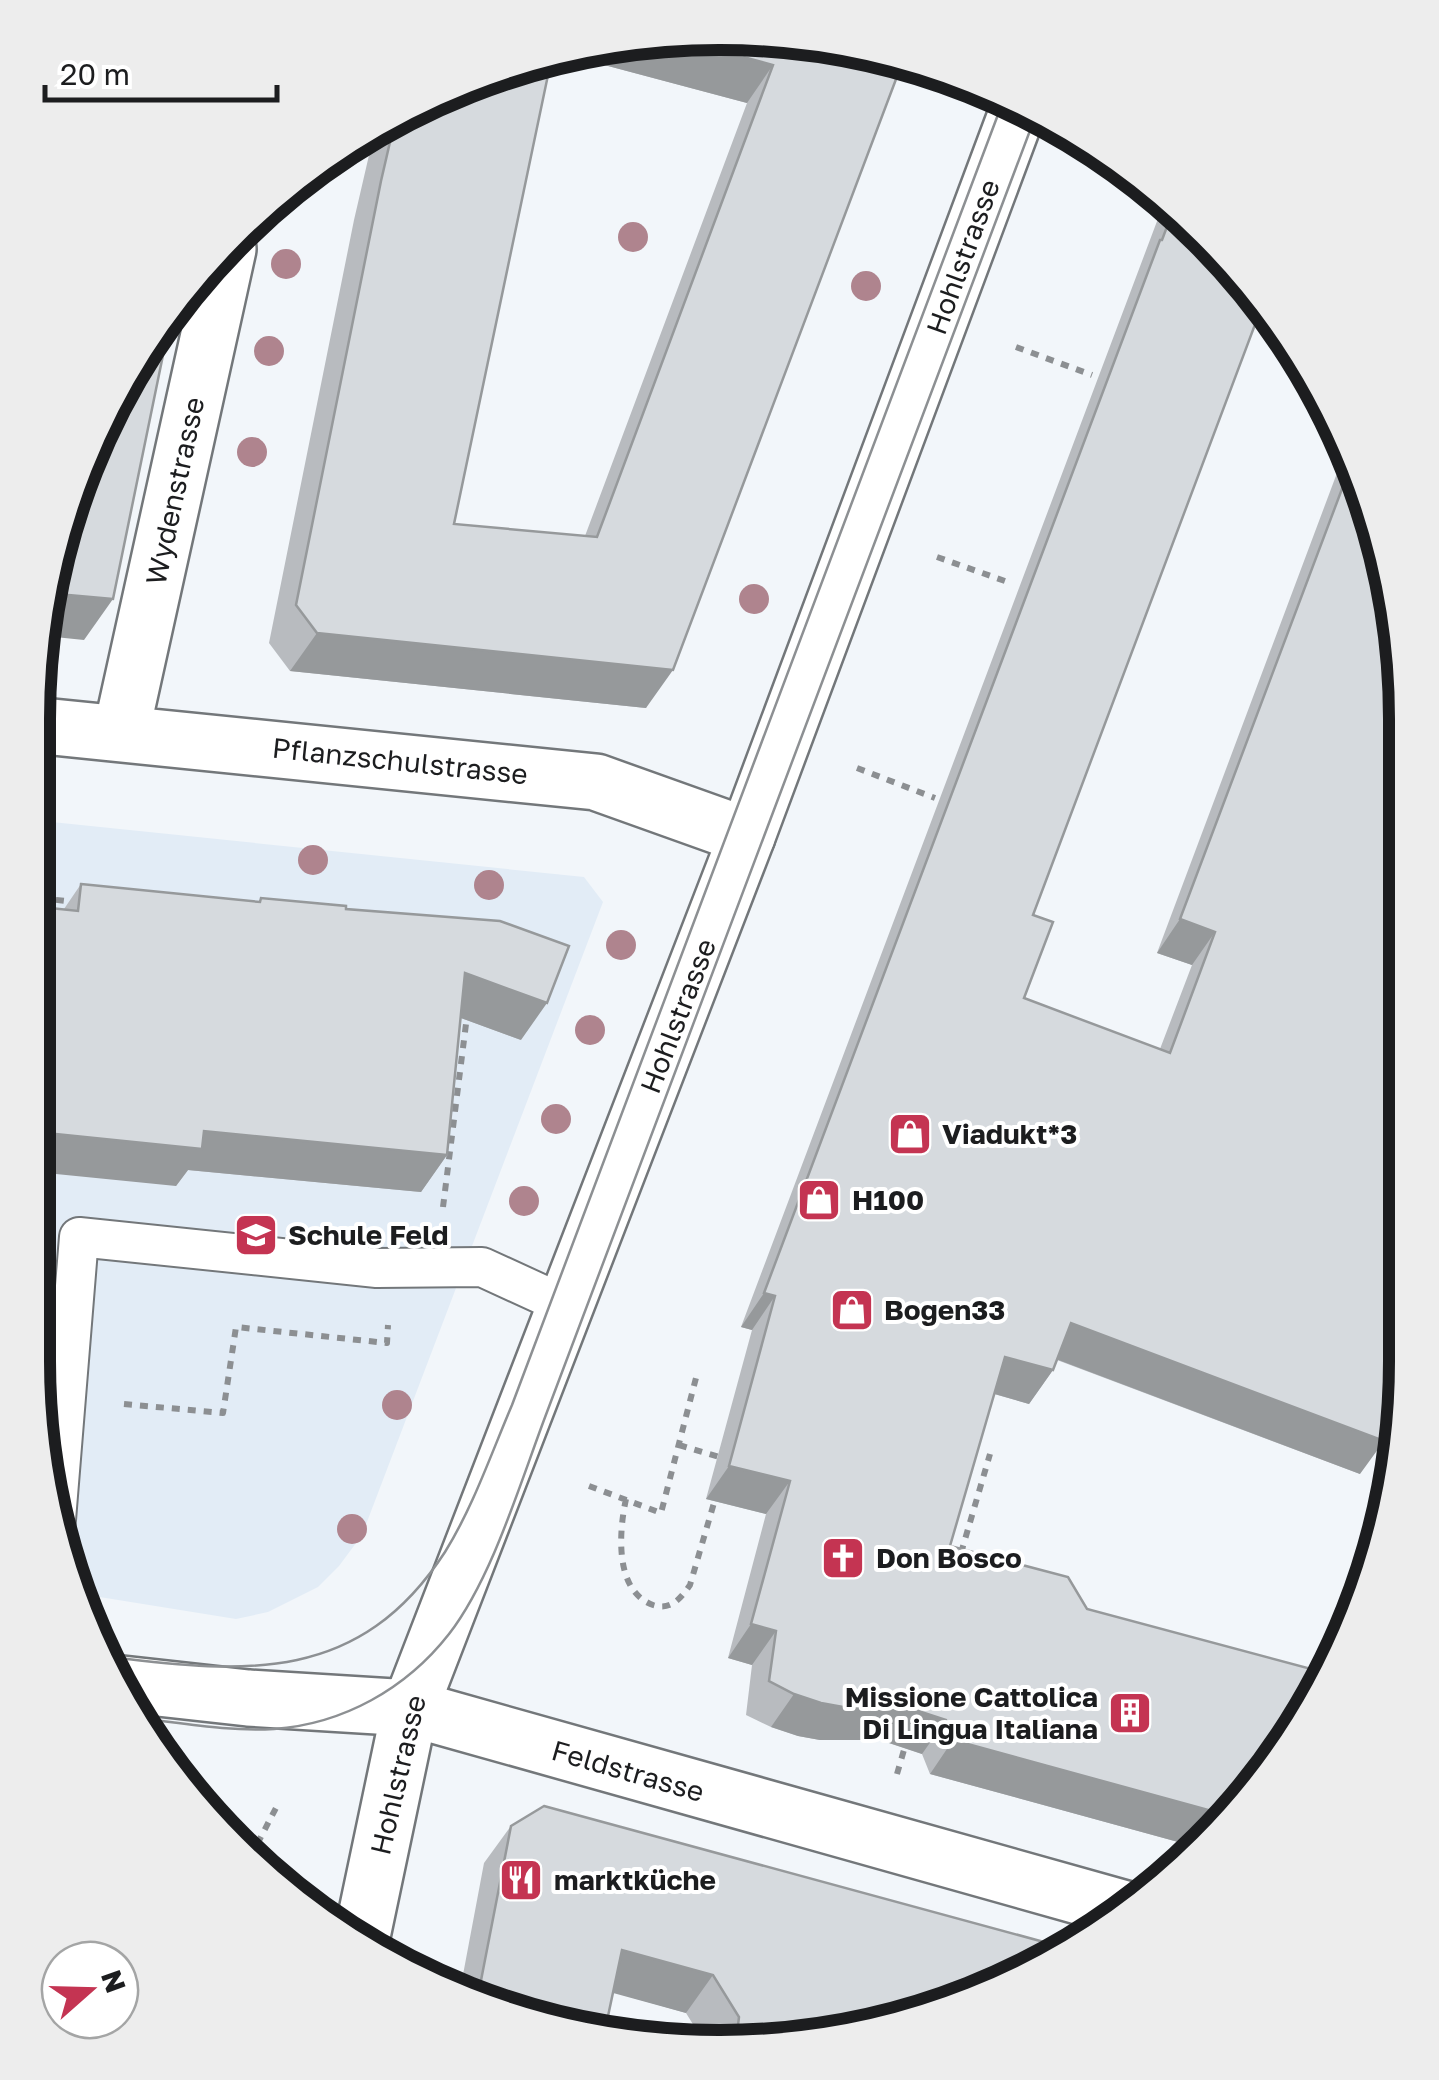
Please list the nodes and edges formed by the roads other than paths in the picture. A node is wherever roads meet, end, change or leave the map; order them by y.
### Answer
1 (1015, 118) edge
2 (223, 270) edge
3 (50, 727) edge
4 (121, 733) junction
5 (747, 836) junction
6 (566, 1306) junction
7 (61, 1478) edge
8 (135, 1685) edge
9 (410, 1708) junction
10 (1109, 1905) edge
11 (364, 1927) edge

1 - 5 street, Hohlstrasse
2 - 4 street, Wydenstrasse
3 - 4 street, Pflanzschulstrasse
4 - 5 street, Pflanzschulstrasse
5 - 6 street, Hohlstrasse
6 - 7 lane
6 - 9 street, Hohlstrasse
8 - 9 street, Feldstrasse
9 - 10 street, Feldstrasse
9 - 11 street, Hohlstrasse

